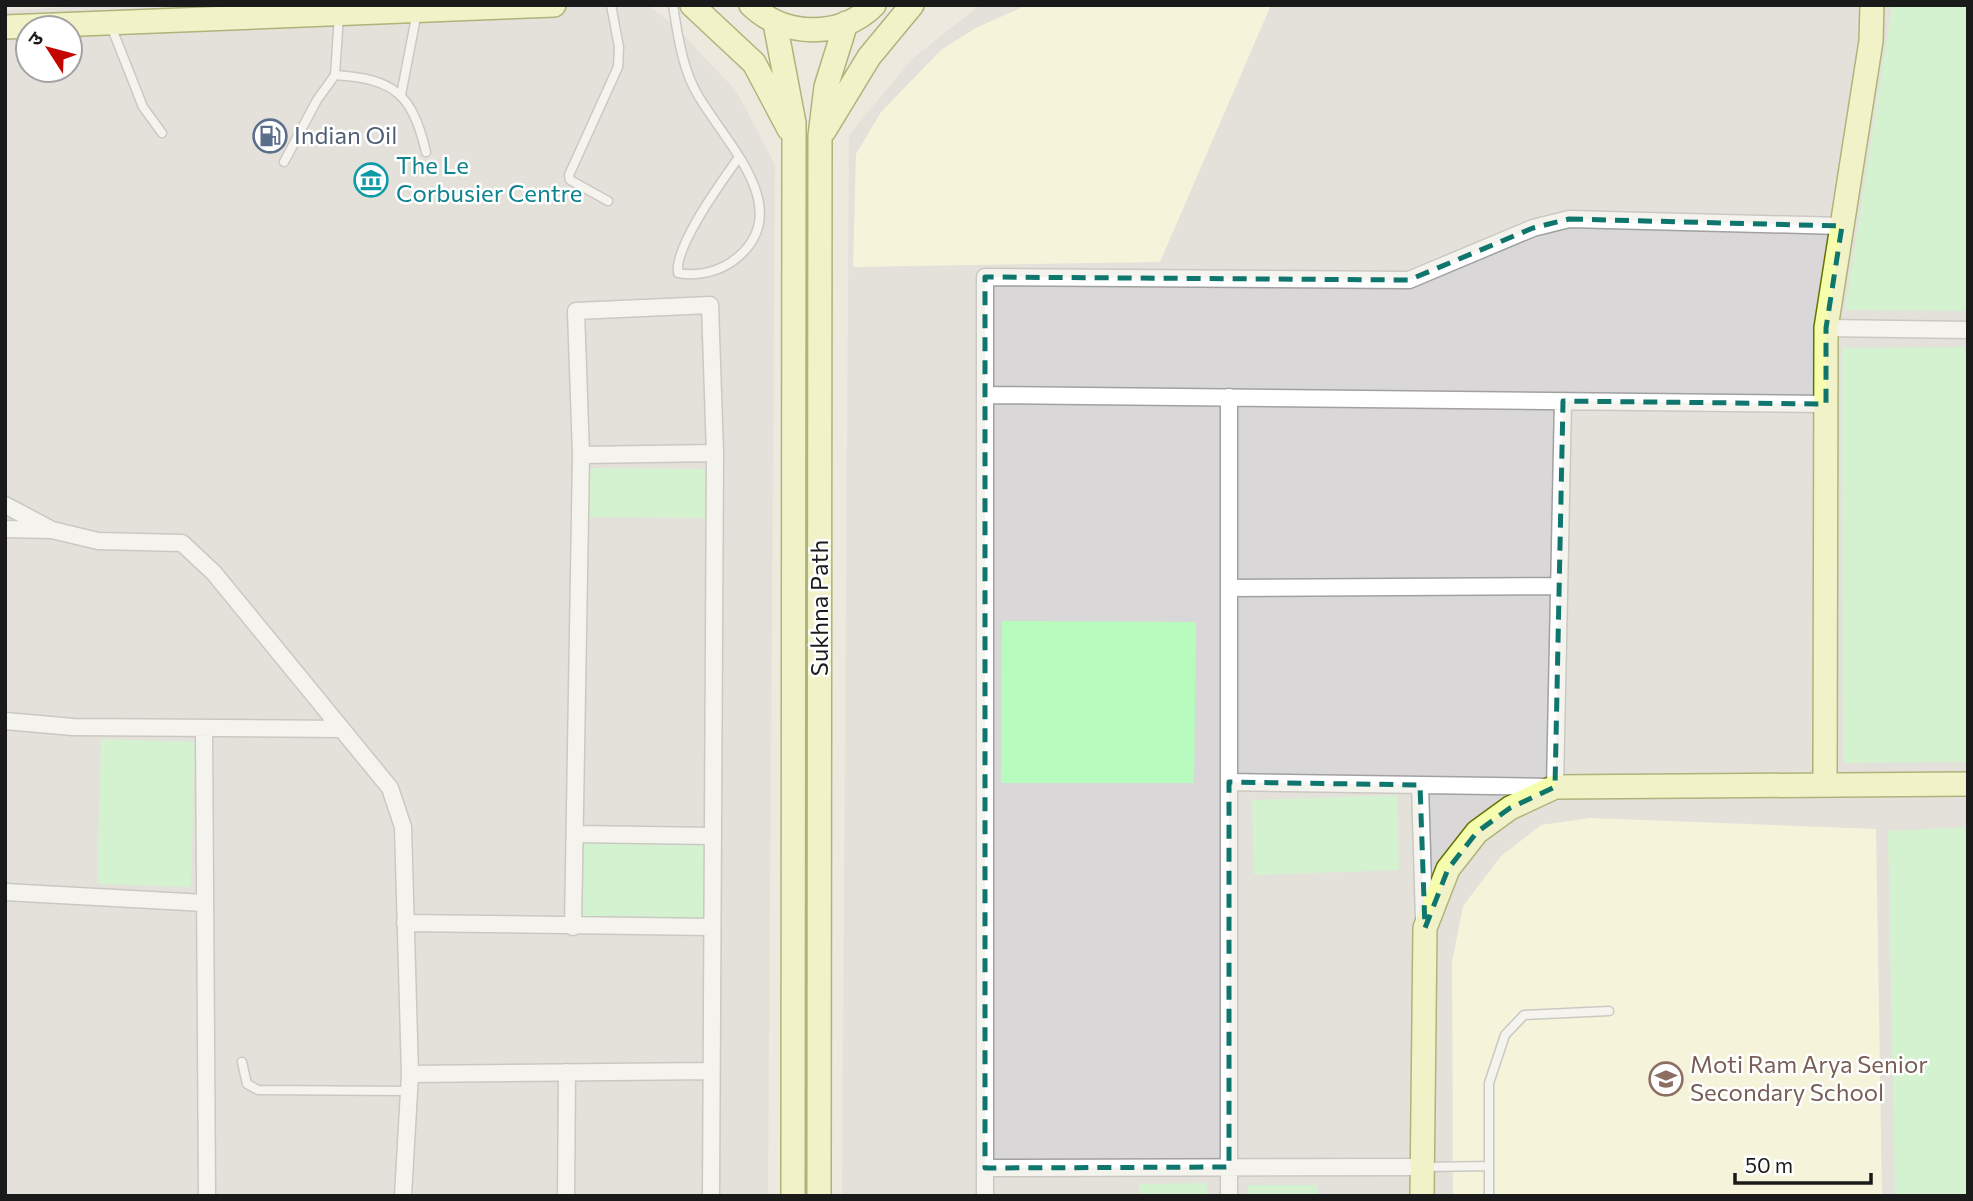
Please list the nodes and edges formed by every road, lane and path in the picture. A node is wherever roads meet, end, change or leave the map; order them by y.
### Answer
1 (554, 5) edge
2 (611, 5) edge
3 (673, 5) edge
4 (692, 5) edge
5 (751, 5) edge
6 (874, 5) edge
7 (912, 5) edge
8 (1872, 5) edge
9 (510, 6) edge
10 (417, 11) junction
11 (339, 14) junction
12 (110, 23) junction
13 (775, 23) junction
14 (846, 23) junction
15 (5, 27) edge
16 (335, 75) junction
17 (401, 95) junction
18 (162, 133) dead end
19 (820, 136) junction
20 (794, 138) junction
21 (426, 152) dead end
22 (739, 157) junction
23 (284, 162) dead end
24 (608, 201) dead end
25 (1842, 226) junction
26 (1826, 328) junction
27 (1968, 330) edge
28 (985, 395) junction
29 (1229, 397) junction
30 (1563, 401) junction
31 (1826, 404) junction
32 (715, 453) junction
33 (581, 455) junction
34 (5, 505) edge
35 (5, 529) edge
36 (52, 530) junction
37 (1559, 586) junction
38 (1229, 588) junction
39 (5, 721) edge
40 (341, 729) junction
41 (204, 730) junction
42 (1229, 782) junction
43 (1825, 783) junction
44 (1968, 784) edge
45 (1420, 785) junction
46 (1555, 787) junction
47 (575, 834) junction
48 (713, 836) junction
49 (5, 892) edge
50 (205, 903) junction
51 (405, 923) junction
52 (573, 927) junction
53 (712, 927) junction
54 (1425, 928) junction
55 (1609, 1011) dead end
56 (242, 1062) dead end
57 (711, 1071) junction
58 (567, 1072) junction
59 (410, 1074) junction
60 (409, 1091) junction
61 (1489, 1166) junction
62 (1229, 1167) junction
63 (1422, 1167) junction
64 (985, 1168) junction
65 (207, 1196) edge
66 (403, 1196) edge
67 (566, 1196) edge
68 (711, 1196) edge
69 (793, 1196) edge
70 (819, 1196) edge
71 (985, 1196) edge
72 (1229, 1196) edge
73 (1422, 1196) edge
74 (1489, 1196) edge

1 - 9 main road
2 - 24 lane
3 - 22 lane
4 - 20 main road
5 - 13 main road
6 - 14 main road
7 - 19 main road
8 - 25 main road
9 - 10 main road
10 - 11 main road
10 - 17 lane
11 - 12 main road
11 - 16 lane
12 - 15 main road
12 - 18 lane
13 - 14 main road
13 - 20 main road, Sukhna Path
14 - 19 main road, Sukhna Path
16 - 17 lane
16 - 23 lane
17 - 21 lane
19 - 70 main road, Sukhna Path
20 - 69 main road, Sukhna Path
22 - 22 lane
25 - 26 main road
25 - 28 street
26 - 27 street
26 - 31 main road
28 - 29 street
28 - 64 street
29 - 30 street
29 - 38 street
30 - 31 street
30 - 37 street
31 - 43 main road
32 - 33 street
32 - 33 street
32 - 48 street
33 - 47 street
34 - 36 street
35 - 36 street
36 - 40 street
37 - 38 street
37 - 46 street
38 - 42 street
39 - 41 street
40 - 41 street
40 - 51 street
41 - 50 street
42 - 45 street
42 - 62 street
43 - 44 main road
43 - 46 main road
45 - 46 street
45 - 54 street
46 - 54 main road
47 - 48 street
47 - 52 street
48 - 53 street
49 - 50 street
50 - 65 street
51 - 52 street
51 - 59 street
52 - 53 street
53 - 57 street
54 - 63 main road
55 - 61 lane
56 - 60 lane
57 - 58 street
57 - 68 street
58 - 59 street
58 - 67 street
59 - 60 street
60 - 66 street
61 - 63 lane
61 - 74 lane
62 - 63 street
62 - 64 street
62 - 72 street
63 - 73 main road
64 - 71 street

